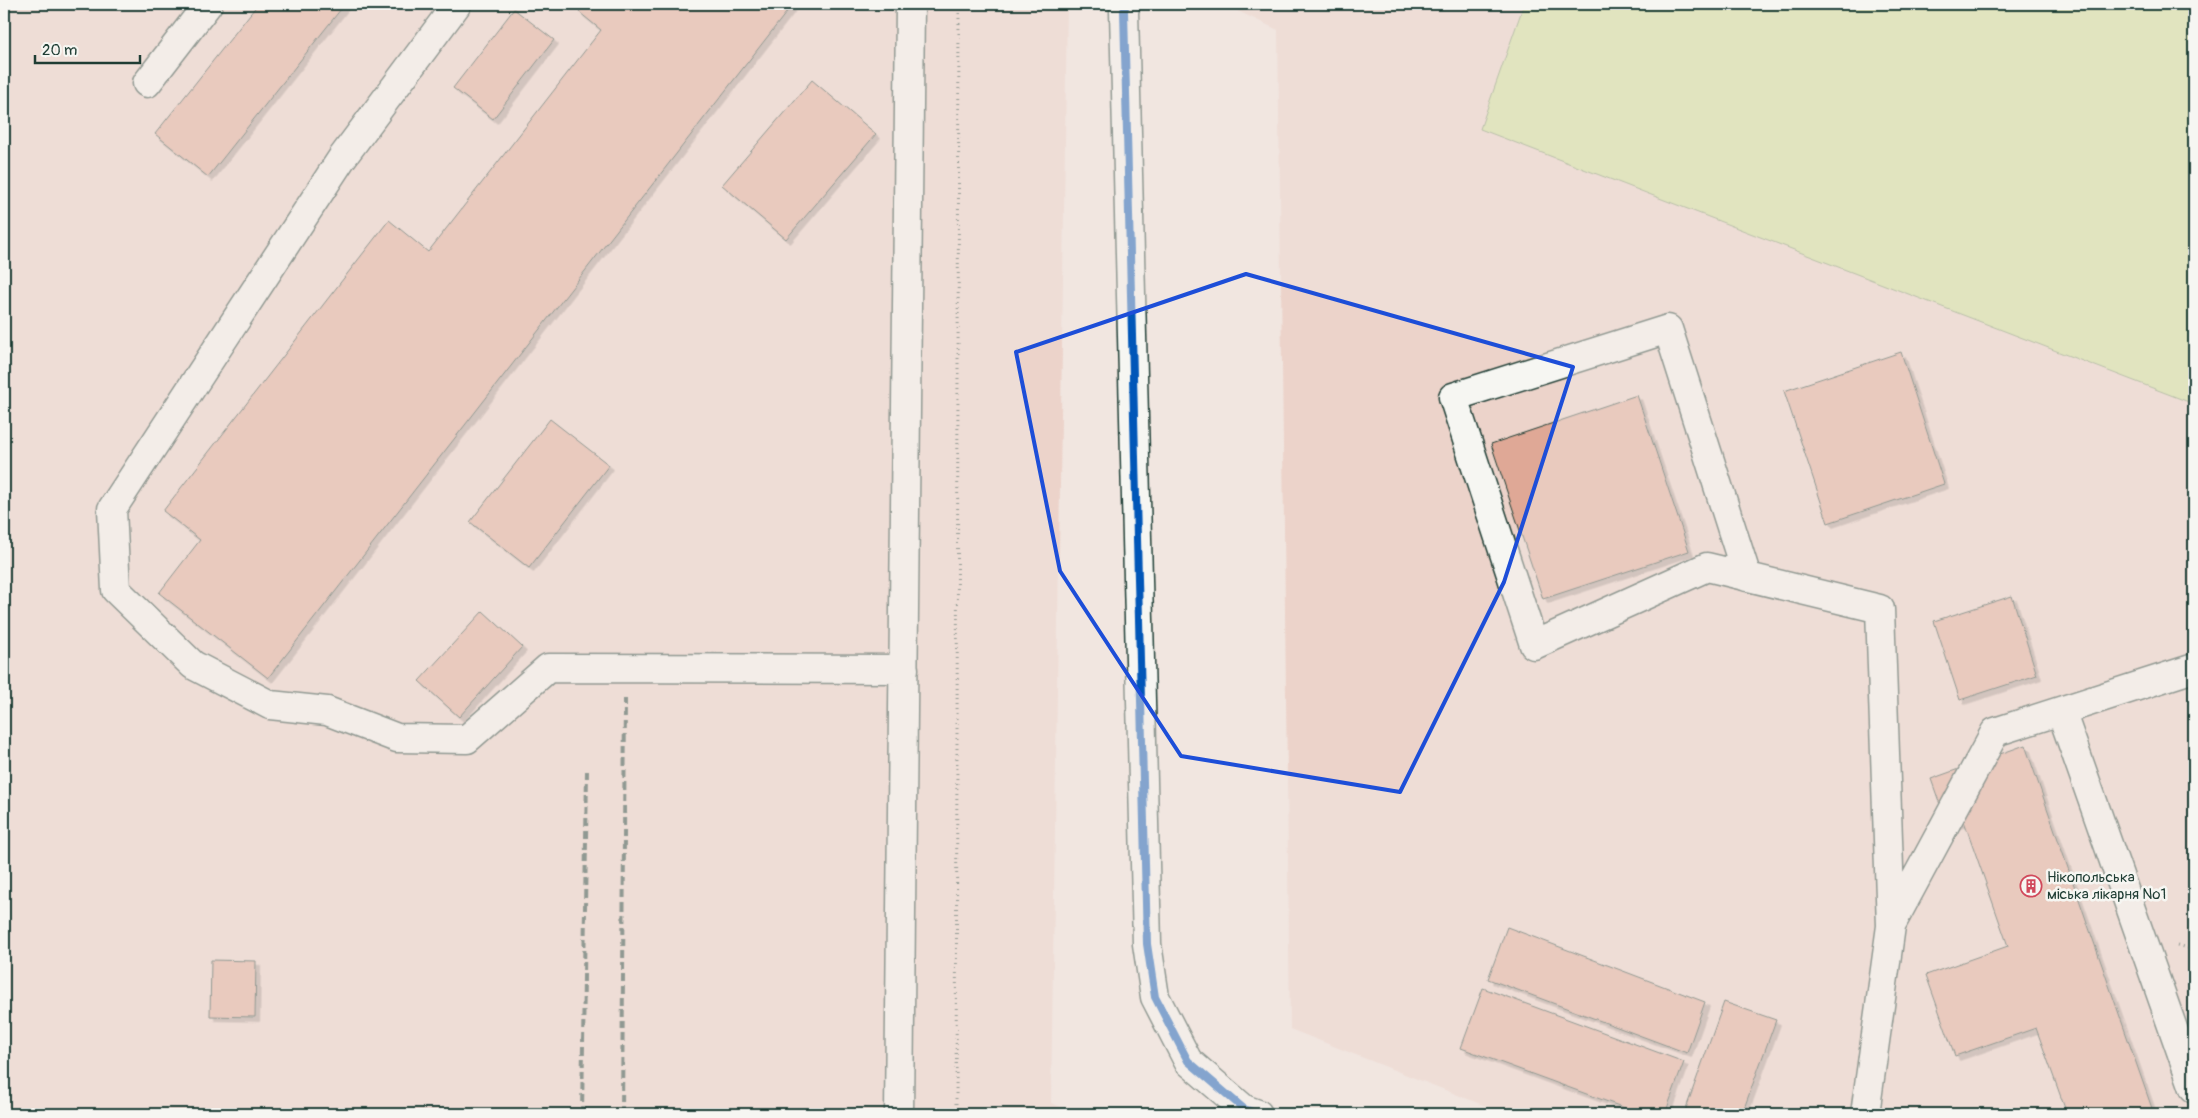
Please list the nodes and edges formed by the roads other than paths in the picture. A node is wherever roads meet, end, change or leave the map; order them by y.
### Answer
1 (208, 4) edge
2 (457, 4) edge
3 (910, 4) edge
4 (1125, 8) edge
5 (147, 83) dead end
6 (1747, 577) junction
7 (2194, 668) edge
8 (904, 669) junction
9 (2061, 711) junction
10 (1891, 926) junction
11 (2194, 1088) edge
12 (899, 1114) edge
13 (1258, 1114) edge
14 (1865, 1114) edge

1 - 5 street
2 - 8 street
3 - 8 street
4 - 13 street
6 - 6 street
6 - 10 street
7 - 9 street
8 - 12 street
9 - 10 street
9 - 11 street
10 - 14 street

